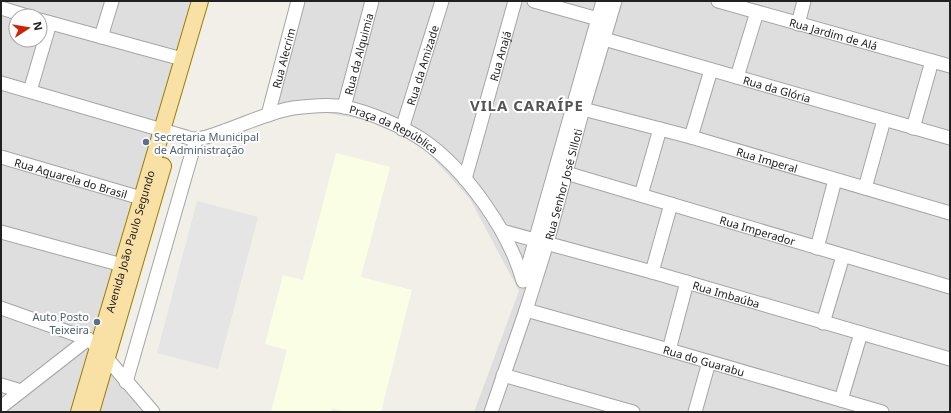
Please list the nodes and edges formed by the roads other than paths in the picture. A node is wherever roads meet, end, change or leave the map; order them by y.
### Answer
1 (112, 1) edge
2 (200, 1) edge
3 (210, 1) edge
4 (298, 1) edge
5 (372, 1) edge
6 (442, 1) edge
7 (515, 1) edge
8 (534, 1) edge
9 (603, 1) edge
10 (615, 1) edge
11 (718, 1) edge
12 (804, 1) edge
13 (757, 12) junction
14 (598, 19) junction
15 (48, 23) edge
16 (798, 24) junction
17 (101, 37) junction
18 (604, 39) junction
19 (39, 48) edge
20 (182, 59) junction
21 (932, 61) junction
22 (950, 66) edge
23 (711, 70) junction
24 (737, 77) junction
25 (1, 84) edge
26 (30, 92) junction
27 (344, 107) junction
28 (583, 109) junction
29 (268, 115) junction
30 (884, 120) junction
31 (913, 128) junction
32 (402, 129) junction
33 (660, 129) junction
34 (167, 131) junction
35 (691, 137) junction
36 (950, 138) edge
37 (196, 139) junction
38 (1, 157) edge
39 (566, 173) junction
40 (465, 179) junction
41 (836, 180) junction
42 (865, 188) junction
43 (641, 195) junction
44 (141, 198) junction
45 (671, 204) junction
46 (950, 214) edge
47 (502, 231) junction
48 (1, 232) edge
49 (541, 241) junction
50 (817, 248) junction
51 (842, 256) junction
52 (122, 265) junction
53 (652, 272) junction
54 (523, 281) junction
55 (687, 282) junction
56 (950, 287) edge
57 (527, 304) junction
58 (1, 308) edge
59 (823, 323) junction
60 (861, 332) junction
61 (98, 349) junction
62 (669, 350) junction
63 (950, 359) edge
64 (709, 362) junction
65 (504, 375) junction
66 (126, 382) junction
67 (1, 385) edge
68 (21, 391) junction
69 (841, 400) junction
70 (6, 406) edge
71 (79, 412) edge
72 (92, 412) edge
73 (153, 412) edge
74 (491, 412) edge
75 (633, 412) edge
76 (695, 412) edge
77 (879, 412) edge

1 - 17 street
2 - 20 main road, Avenida João Paulo Segundo
3 - 34 main road, Avenida João Paulo Segundo
4 - 29 street, Rua Alecrim
5 - 27 street, Rua da Alquimia
6 - 32 street, Rua da Amizade
7 - 40 street, Rua Anajá
8 - 14 street
9 - 14 street, Rua Senhor José Silloti
10 - 18 street, Rua Senhor José Silloti
11 - 13 street, Rua Jardim de Alá
12 - 16 street
13 - 16 street, Rua Jardim de Alá
13 - 24 street
14 - 49 street, Rua Senhor José Silloti
15 - 17 street
16 - 21 street, Rua Jardim de Alá
17 - 20 street
18 - 23 street, Rua da Glória
18 - 28 street, Rua Senhor José Silloti
19 - 26 street
20 - 34 main road, Avenida João Paulo Segundo
21 - 22 street, Rua Jardim de Alá
21 - 31 street
23 - 24 street, Rua da Glória
23 - 35 street
24 - 30 street, Rua da Glória
25 - 26 street, Praça da República
26 - 34 street, Praça da República
27 - 29 street, Praça da República
27 - 32 street, Praça da República
28 - 33 street, Rua Imperal
28 - 39 street, Rua Senhor José Silloti
29 - 37 street, Praça da República
30 - 31 street, Rua da Glória
30 - 42 street
31 - 36 street, Rua da Glória
32 - 40 street, Praça da República
33 - 35 street, Rua Imperal
33 - 43 street
34 - 37 street, Praça da República
34 - 44 main road, Avenida João Paulo Segundo
34 - 61 main road, Avenida João Paulo Segundo
35 - 41 street, Rua Imperal
37 - 66 street
38 - 44 street, Rua Aquarela do Brasil
39 - 43 street, Rua Imperador
39 - 49 street, Rua Senhor José Silloti
40 - 47 street, Praça da República
41 - 42 street, Rua Imperal
41 - 50 street
42 - 46 street, Rua Imperal
43 - 45 street, Rua Imperador
44 - 52 main road, Avenida João Paulo Segundo
45 - 50 street, Rua Imperador
45 - 53 street
47 - 49 street, Rua Imbaúba
47 - 54 street, Praça da República
48 - 52 street
49 - 53 street, Rua Imbaúba
49 - 54 street, Rua Senhor José Silloti
49 - 57 street, Rua Senhor José Silloti
50 - 51 street, Rua Imperador
51 - 56 street, Rua Imperador
51 - 59 street
52 - 61 main road, Avenida João Paulo Segundo
53 - 55 street, Rua Imbaúba
54 - 57 street
55 - 59 street, Rua Imbaúba
55 - 62 street
57 - 62 street, Rua do Guarabu
57 - 65 street, Rua Senhor José Silloti
58 - 61 street
59 - 60 street, Rua Imbaúba
60 - 63 street, Rua Imbaúba
60 - 69 street
61 - 66 street
61 - 68 street
61 - 71 main road, Avenida João Paulo Segundo
61 - 72 main road, Avenida João Paulo Segundo
62 - 64 street, Rua do Guarabu
64 - 69 street, Rua do Guarabu
64 - 76 street
65 - 74 street, Rua Senhor José Silloti
65 - 75 street
66 - 73 street
67 - 68 street
68 - 70 street
69 - 77 street, Rua do Guarabu

